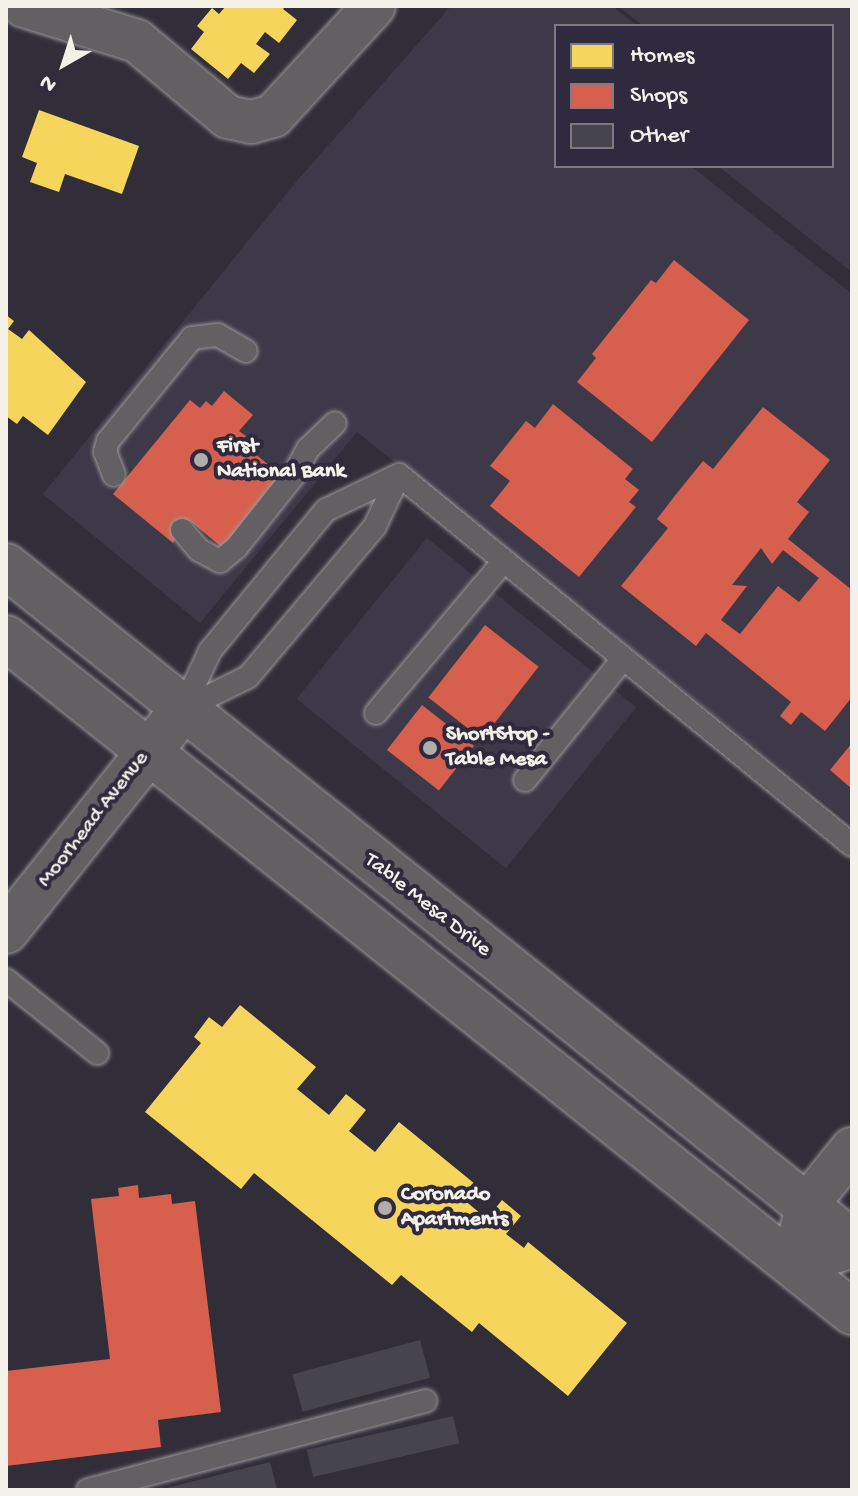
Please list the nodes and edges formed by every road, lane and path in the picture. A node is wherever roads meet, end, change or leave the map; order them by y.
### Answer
1 (24, 6) edge
2 (374, 6) edge
3 (246, 351) dead end
4 (335, 423) dead end
5 (114, 475) dead end
6 (399, 475) junction
7 (182, 530) dead end
8 (504, 561) junction
9 (6, 566) edge
10 (6, 638) edge
11 (623, 659) junction
12 (183, 709) junction
13 (376, 713) dead end
14 (149, 751) junction
15 (525, 780) dead end
16 (852, 845) edge
17 (6, 931) edge
18 (6, 980) edge
19 (97, 1053) dead end
20 (852, 1149) edge
21 (807, 1205) junction
22 (852, 1245) edge
23 (794, 1263) junction
24 (852, 1312) edge
25 (425, 1401) dead end
26 (88, 1490) edge

1 - 2 street
3 - 5 lane
4 - 7 lane
6 - 8 lane
6 - 12 lane
6 - 12 lane
8 - 11 lane
8 - 13 lane
9 - 12 main road, Table Mesa Drive
10 - 14 main road
11 - 15 lane
11 - 16 lane
12 - 14 main road, Moorhead Avenue
12 - 21 main road, Table Mesa Drive
14 - 17 main road, Moorhead Avenue
14 - 23 main road
18 - 19 lane
20 - 21 street
21 - 22 main road, Table Mesa Drive
21 - 23 street
22 - 23 street
23 - 24 main road
25 - 26 lane

